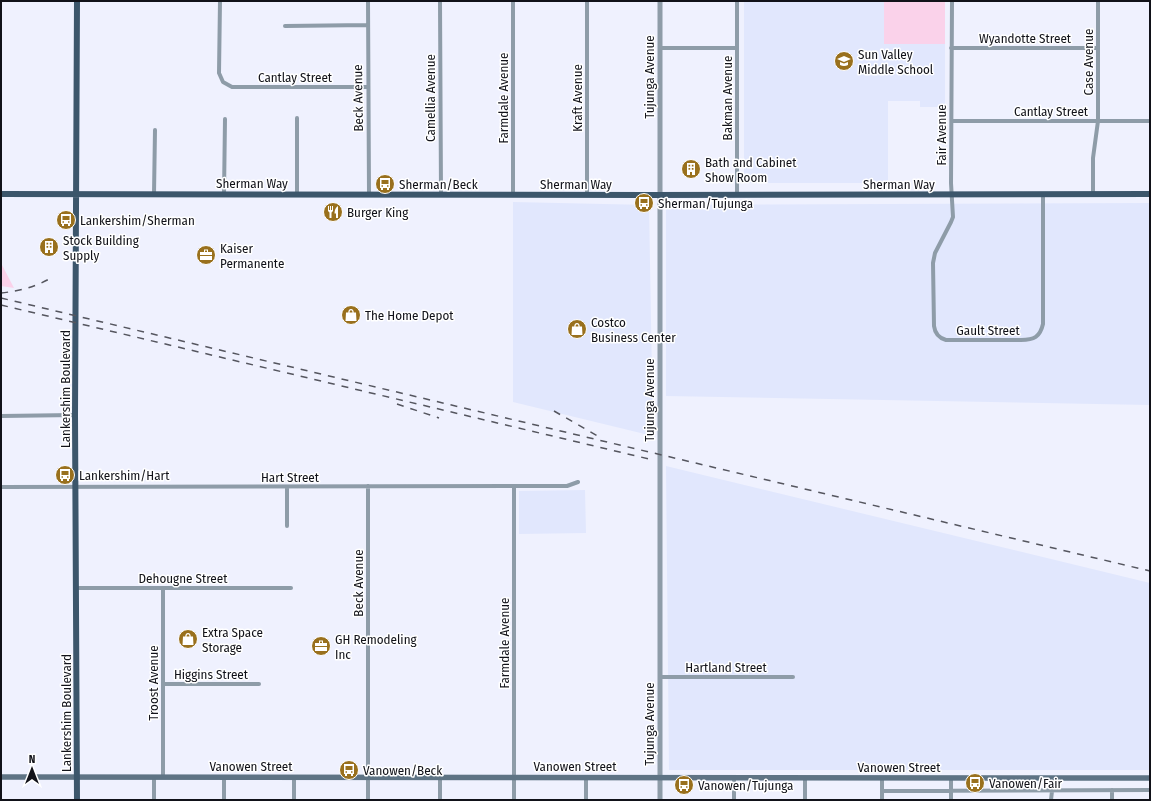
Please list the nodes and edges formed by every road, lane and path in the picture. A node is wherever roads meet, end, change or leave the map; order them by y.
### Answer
1 (77, 1) edge
2 (220, 1) edge
3 (368, 1) edge
4 (440, 1) edge
5 (513, 1) edge
6 (587, 1) edge
7 (660, 1) edge
8 (737, 1) edge
9 (952, 1) edge
10 (1098, 1) edge
11 (368, 25) junction
12 (285, 26) dead end
13 (660, 48) junction
14 (737, 48) junction
15 (952, 48) junction
16 (1098, 48) junction
17 (368, 87) junction
18 (297, 118) dead end
19 (224, 119) dead end
20 (952, 121) junction
21 (1098, 121) junction
22 (1150, 121) edge
23 (155, 130) dead end
24 (1, 194) edge
25 (76, 194) junction
26 (154, 194) junction
27 (224, 194) junction
28 (297, 194) junction
29 (369, 194) junction
30 (440, 194) junction
31 (737, 194) junction
32 (1093, 194) junction
33 (1150, 194) edge
34 (513, 195) junction
35 (587, 195) junction
36 (660, 195) junction
37 (952, 195) junction
38 (1043, 195) junction
39 (938, 336) joint
40 (75, 415) junction
41 (1, 416) edge
42 (578, 482) dead end
43 (76, 486) junction
44 (368, 486) junction
45 (514, 486) junction
46 (1, 487) edge
47 (287, 487) junction
48 (287, 526) dead end
49 (76, 588) junction
50 (163, 588) junction
51 (291, 588) dead end
52 (660, 677) junction
53 (793, 677) dead end
54 (163, 684) junction
55 (259, 684) dead end
56 (1, 777) edge
57 (77, 777) junction
58 (154, 777) junction
59 (163, 777) junction
60 (224, 777) junction
61 (294, 777) junction
62 (368, 777) junction
63 (440, 777) junction
64 (514, 777) junction
65 (586, 777) junction
66 (660, 777) junction
67 (734, 777) junction
68 (805, 778) junction
69 (882, 778) junction
70 (951, 778) junction
71 (1150, 778) edge
72 (1112, 790) junction
73 (1150, 790) edge
74 (882, 791) junction
75 (951, 791) junction
76 (1052, 791) junction
77 (77, 800) edge
78 (154, 800) edge
79 (224, 800) edge
80 (294, 800) edge
81 (368, 800) edge
82 (440, 800) edge
83 (514, 800) edge
84 (586, 800) edge
85 (660, 800) edge
86 (734, 800) edge
87 (805, 800) edge
88 (882, 800) edge
89 (951, 800) edge
90 (1051, 800) edge
91 (1112, 800) edge

1 - 25 main road, Lankershim Boulevard
2 - 17 street, Cantlay Street
3 - 11 street, Beck Avenue
4 - 30 street, Camellia Avenue
5 - 34 street, Farmdale Avenue
6 - 35 street, Kraft Avenue
7 - 13 street, Tujunga Avenue
8 - 14 street, Bakman Avenue
9 - 15 street, Fair Avenue
10 - 16 street, Case Avenue
11 - 12 street
11 - 17 street, Beck Avenue
13 - 14 street
13 - 36 street, Tujunga Avenue
14 - 31 street, Bakman Avenue
15 - 16 street, Wyandotte Street
15 - 20 street, Fair Avenue
16 - 21 street, Case Avenue
17 - 29 street, Beck Avenue
18 - 28 street
19 - 27 street
20 - 21 street, Cantlay Street
20 - 37 street, Fair Avenue
21 - 22 street, Cantlay Street
21 - 32 street, Case Avenue
23 - 26 street
24 - 25 main road, Sherman Way
25 - 26 main road, Sherman Way
25 - 40 main road, Lankershim Boulevard
26 - 27 main road, Sherman Way
27 - 28 main road, Sherman Way
28 - 29 main road, Sherman Way
29 - 30 main road, Sherman Way
30 - 34 main road, Sherman Way
31 - 36 main road, Sherman Way
31 - 37 main road, Sherman Way
32 - 33 main road, Sherman Way
32 - 38 main road, Sherman Way
34 - 35 main road, Sherman Way
35 - 36 main road, Sherman Way
36 - 52 street, Tujunga Avenue
37 - 38 main road, Sherman Way
37 - 39 street, Fair Avenue
38 - 39 street, Gault Street
40 - 41 street
40 - 43 main road, Lankershim Boulevard
42 - 45 street, Hart Street
43 - 46 street, Hart Street
43 - 47 street, Hart Street
43 - 49 main road, Lankershim Boulevard
44 - 45 street, Hart Street
44 - 47 street, Hart Street
44 - 62 street, Beck Avenue
45 - 64 street, Farmdale Avenue
47 - 48 street
49 - 50 street, Dehougne Street
49 - 57 main road, Lankershim Boulevard
50 - 51 street, Dehougne Street
50 - 54 street, Troost Avenue
52 - 53 street, Hartland Street
52 - 66 street, Tujunga Avenue
54 - 55 street, Higgins Street
54 - 59 street, Troost Avenue
56 - 57 main road, Vanowen Street
57 - 58 main road, Vanowen Street
57 - 77 main road, Lankershim Boulevard
58 - 59 main road, Vanowen Street
58 - 78 street
59 - 60 main road, Vanowen Street
60 - 61 main road, Vanowen Street
60 - 79 street
61 - 62 main road, Vanowen Street
61 - 80 street
62 - 63 main road, Vanowen Street
62 - 81 street, Beck Avenue
63 - 64 main road, Vanowen Street
63 - 82 street
64 - 65 main road, Vanowen Street
64 - 83 street, Farmdale Avenue
65 - 66 main road, Vanowen Street
65 - 84 street
66 - 67 main road, Vanowen Street
66 - 85 street, Tujunga Avenue
67 - 68 main road, Vanowen Street
67 - 86 street
68 - 69 main road, Vanowen Street
68 - 87 street
69 - 70 main road, Vanowen Street
69 - 74 street
70 - 71 main road, Vanowen Street
70 - 75 street
72 - 73 street, Vanowen Street
72 - 76 street, Vanowen Street
72 - 91 street
74 - 75 street, Vanowen Street
74 - 88 street
75 - 76 street, Vanowen Street
75 - 89 street
76 - 90 street

